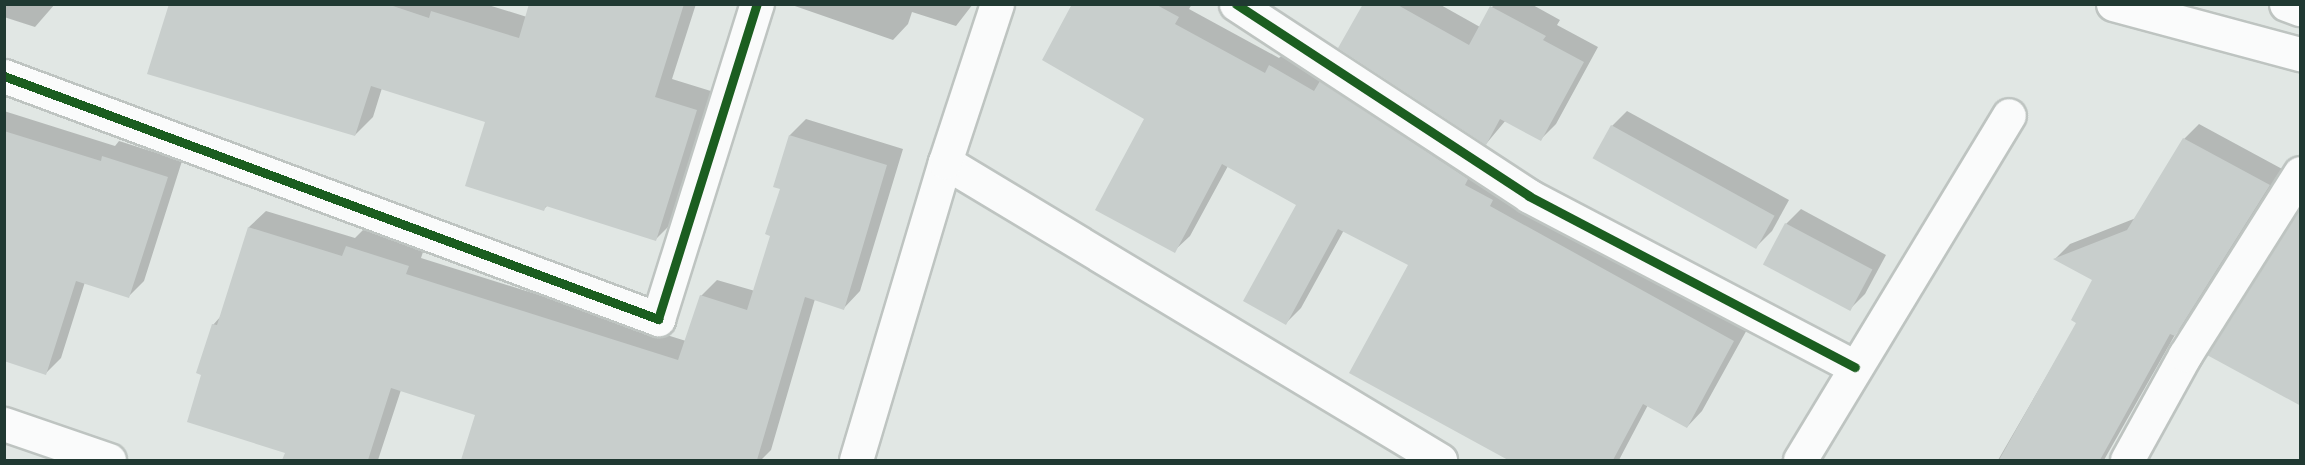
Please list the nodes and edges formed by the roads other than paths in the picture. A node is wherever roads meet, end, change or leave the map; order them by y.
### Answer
1 (757, 4) edge
2 (998, 4) edge
3 (1236, 4) edge
4 (2114, 4) edge
5 (2286, 4) edge
6 (2301, 9) edge
7 (2301, 54) edge
8 (4, 76) edge
9 (2009, 115) dead end
10 (945, 162) junction
11 (2301, 173) edge
12 (1855, 367) junction
13 (4, 424) edge
14 (56, 452) edge
15 (109, 460) edge
16 (856, 460) edge
17 (1440, 460) edge
18 (1800, 460) edge
19 (2127, 460) edge

1 - 8 street
2 - 10 street
3 - 12 street
4 - 7 street
5 - 6 street
9 - 12 street
10 - 16 street
10 - 17 street
11 - 19 street
12 - 18 street
13 - 14 street
14 - 15 street

